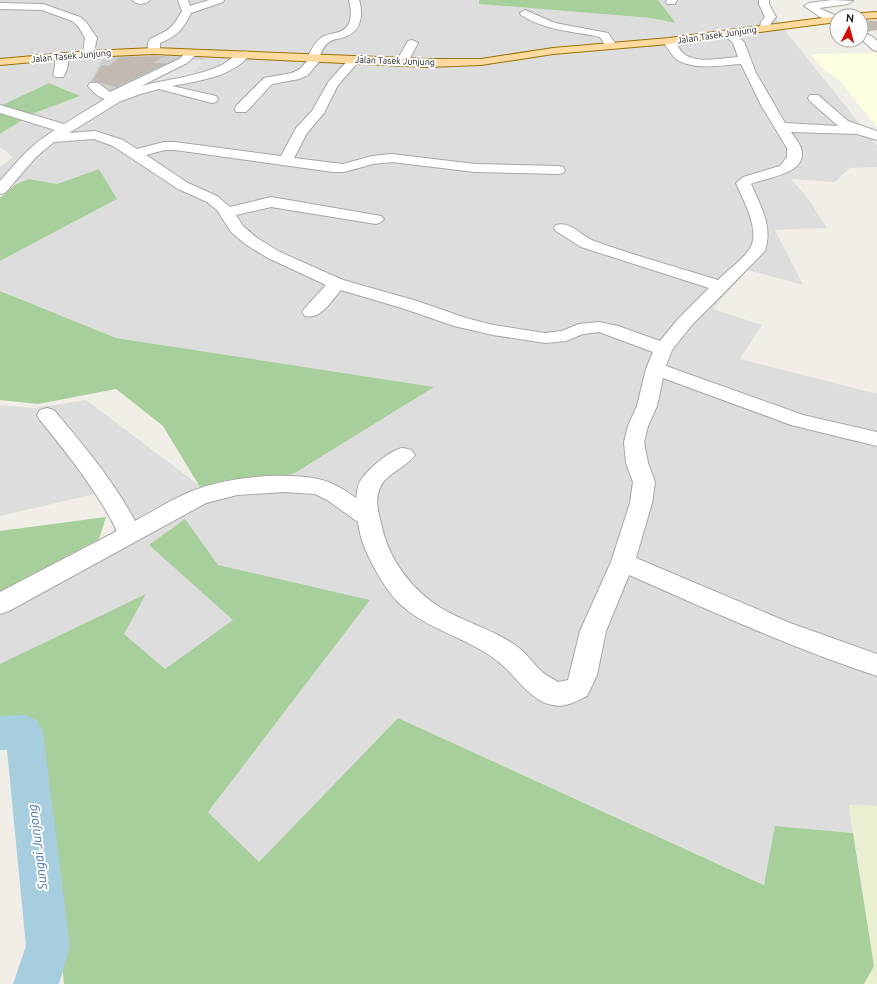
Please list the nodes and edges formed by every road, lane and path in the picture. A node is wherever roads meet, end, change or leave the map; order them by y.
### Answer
1 (3, 0) edge
2 (137, 0) edge
3 (145, 0) edge
4 (183, 0) edge
5 (218, 0) edge
6 (354, 0) edge
7 (764, 0) edge
8 (849, 0) edge
9 (0, 2) edge
10 (0, 6) edge
11 (187, 12) junction
12 (525, 13) dead end
13 (829, 17) edge
14 (829, 21) edge
15 (766, 28) junction
16 (727, 33) junction
17 (669, 41) junction
18 (869, 41) edge
19 (412, 43) dead end
20 (611, 46) junction
21 (877, 48) edge
22 (154, 51) junction
23 (193, 52) junction
24 (89, 54) junction
25 (244, 54) junction
26 (62, 56) junction
27 (314, 58) junction
28 (354, 60) junction
29 (744, 60) junction
30 (0, 62) edge
31 (402, 62) junction
32 (59, 74) dead end
33 (163, 85) junction
34 (94, 86) dead end
35 (814, 98) dead end
36 (212, 99) dead end
37 (0, 109) edge
38 (241, 109) dead end
39 (78, 121) junction
40 (780, 127) junction
41 (861, 131) junction
42 (59, 133) junction
43 (95, 135) junction
44 (877, 136) edge
45 (136, 154) junction
46 (284, 161) junction
47 (558, 170) dead end
48 (0, 190) edge
49 (227, 212) junction
50 (376, 219) dead end
51 (562, 228) dead end
52 (337, 284) junction
53 (720, 286) junction
54 (311, 312) dead end
55 (663, 349) junction
56 (656, 369) junction
57 (47, 415) dead end
58 (877, 439) edge
59 (404, 455) dead end
60 (368, 518) junction
61 (130, 533) junction
62 (623, 562) junction
63 (0, 604) edge
64 (877, 665) edge

1 - 9 street
2 - 3 street
4 - 11 street
5 - 11 street
6 - 27 street
7 - 15 street
8 - 13 street
10 - 24 street
11 - 22 street
12 - 20 street
14 - 15 main road, Jalan Tasek Junjung
15 - 16 main road, Jalan Tasek Junjung
16 - 17 main road, Jalan Tasek Junjung
16 - 29 street
17 - 20 main road, Jalan Tasek Junjung
17 - 29 street
18 - 21 street
19 - 31 street
20 - 31 main road, Jalan Tasek Junjung
22 - 23 main road, Jalan Tasek Junjung
22 - 24 main road, Jalan Tasek Junjung
23 - 25 main road, Jalan Tasek Junjung
23 - 34 street
24 - 26 main road, Jalan Tasek Junjung
25 - 27 main road, Jalan Tasek Junjung
25 - 33 street
26 - 30 main road, Jalan Tasek Junjung
26 - 32 street
27 - 28 main road, Jalan Tasek Junjung
27 - 38 street
28 - 31 main road, Jalan Tasek Junjung
28 - 46 street
29 - 40 street
33 - 36 street
33 - 39 street
35 - 41 street
37 - 42 street
39 - 42 street
39 - 43 street
40 - 41 street
40 - 53 street
41 - 44 street
42 - 43 street
42 - 48 street
43 - 45 street
45 - 46 street
45 - 49 street
46 - 47 street
49 - 50 street
49 - 52 street
51 - 53 street
52 - 54 street
52 - 55 street
53 - 55 street
55 - 56 street
56 - 58 street
56 - 62 street
57 - 61 street
59 - 60 street
60 - 61 street
60 - 62 street
61 - 63 street
62 - 64 street

